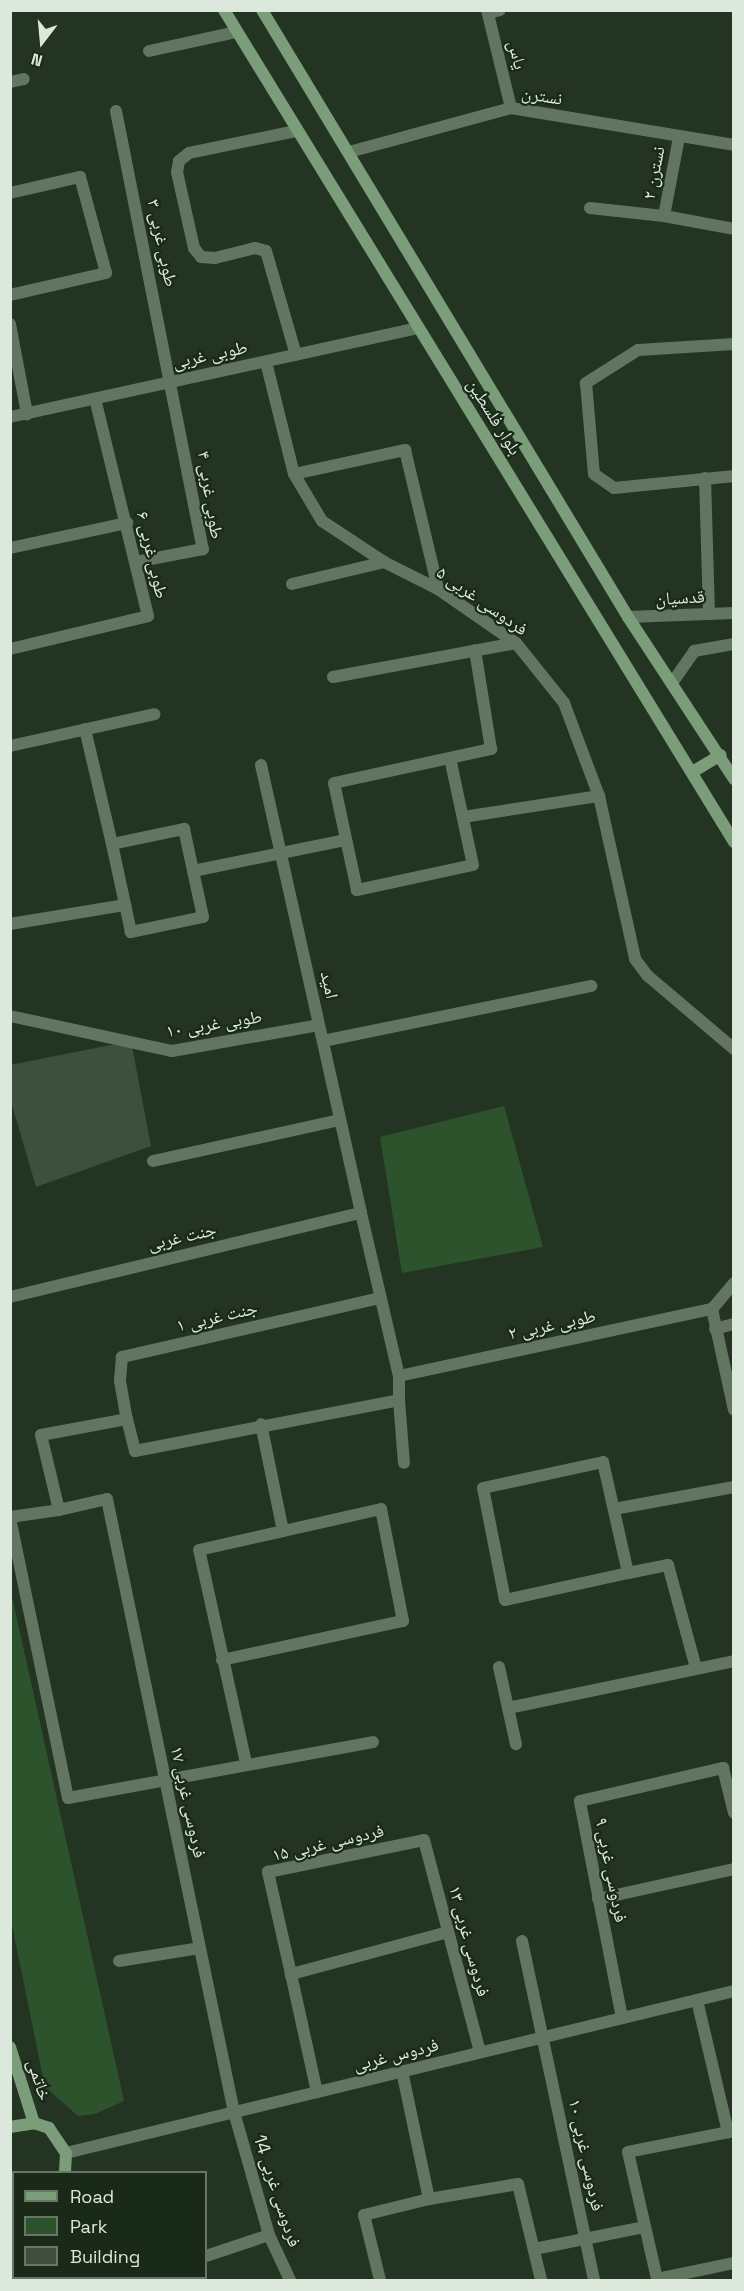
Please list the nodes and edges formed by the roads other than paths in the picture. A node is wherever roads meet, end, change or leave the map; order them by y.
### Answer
1 (224, 10) edge
2 (262, 10) edge
3 (492, 12) edge
4 (237, 32) junction
5 (149, 51) dead end
6 (24, 79) dead end
7 (10, 82) edge
8 (511, 108) junction
9 (116, 111) dead end
10 (296, 131) junction
11 (679, 137) junction
12 (734, 145) edge
13 (349, 152) junction
14 (10, 193) edge
15 (590, 208) dead end
16 (664, 216) junction
17 (734, 229) edge
18 (10, 295) edge
19 (10, 324) edge
20 (417, 328) junction
21 (734, 344) edge
22 (296, 355) junction
23 (266, 362) junction
24 (172, 382) junction
25 (94, 399) junction
26 (27, 414) junction
27 (10, 417) edge
28 (294, 474) junction
29 (734, 476) edge
30 (705, 478) junction
31 (127, 523) junction
32 (10, 548) edge
33 (136, 562) junction
34 (384, 562) junction
35 (292, 584) dead end
36 (438, 589) junction
37 (734, 613) edge
38 (709, 614) junction
39 (628, 617) junction
40 (516, 643) junction
41 (734, 644) edge
42 (10, 649) edge
43 (476, 650) junction
44 (333, 677) dead end
45 (672, 683) junction
46 (155, 714) dead end
47 (85, 729) junction
48 (10, 746) edge
49 (721, 755) junction
50 (450, 758) junction
51 (261, 765) dead end
52 (694, 771) junction
53 (734, 779) edge
54 (599, 796) junction
55 (463, 817) junction
56 (346, 840) junction
57 (734, 842) edge
58 (112, 844) junction
59 (283, 852) junction
60 (193, 872) junction
61 (125, 905) junction
62 (10, 924) edge
63 (591, 986) dead end
64 (10, 1016) edge
65 (319, 1025) junction
66 (323, 1041) junction
67 (734, 1049) edge
68 (340, 1120) junction
69 (153, 1161) dead end
70 (361, 1213) junction
71 (734, 1283) edge
72 (10, 1297) edge
73 (380, 1298) junction
74 (712, 1309) junction
75 (734, 1324) edge
76 (715, 1329) junction
77 (399, 1376) junction
78 (399, 1400) junction
79 (734, 1410) edge
80 (127, 1419) junction
81 (261, 1424) junction
82 (404, 1463) dead end
83 (734, 1487) edge
84 (614, 1509) junction
85 (59, 1510) junction
86 (10, 1518) edge
87 (283, 1531) junction
88 (628, 1573) junction
89 (222, 1660) junction
90 (734, 1661) edge
91 (499, 1666) dead end
92 (696, 1668) junction
93 (508, 1708) junction
94 (373, 1742) dead end
95 (516, 1744) dead end
96 (246, 1763) junction
97 (165, 1781) junction
98 (734, 1813) edge
99 (424, 1840) joint
100 (734, 1869) edge
101 (598, 1899) junction
102 (448, 1932) junction
103 (522, 1941) dead end
104 (199, 1948) junction
105 (119, 1961) dead end
106 (291, 1974) junction
107 (734, 1991) edge
108 (697, 2000) junction
109 (622, 2018) junction
110 (544, 2037) junction
111 (10, 2047) edge
112 (480, 2052) junction
113 (402, 2072) junction
114 (317, 2092) junction
115 (234, 2112) junction
116 (34, 2123) junction
117 (10, 2127) edge
118 (731, 2131) edge
119 (66, 2153) junction
120 (65, 2171) edge
121 (429, 2199) junction
122 (644, 2227) junction
123 (269, 2235) junction
124 (585, 2238) junction
125 (534, 2250) junction
126 (207, 2256) edge
127 (734, 2263) edge
128 (290, 2280) edge
129 (380, 2280) edge
130 (541, 2280) edge
131 (594, 2280) edge

1 - 4 main road, بلوار فلسطین
2 - 13 main road, بلوار فلسطین
3 - 8 street, یاس
4 - 5 street
4 - 10 main road, بلوار فلسطین
6 - 7 street
8 - 11 street, نسترن
8 - 13 street, نسترن
9 - 24 street, طوبی غربی ۳
10 - 20 main road, بلوار فلسطین
10 - 22 street
11 - 12 street, نسترن
11 - 16 street, نسترن ۲
13 - 39 main road, بلوار فلسطین
14 - 18 street
15 - 16 street, نسترن ۲
16 - 17 street, نسترن ۲
19 - 26 street
20 - 22 street, طوبی غربی
20 - 52 main road, بلوار فلسطین
21 - 30 street
22 - 23 street, طوبی غربی
23 - 24 street, طوبی غربی
23 - 28 street, فردوسی غربی ۵
24 - 25 street, طوبی غربی
24 - 33 street, طوبی غربی ۴
25 - 26 street, طوبی غربی
25 - 31 street, طوبی غربی ۶
26 - 27 street, طوبی غربی
28 - 34 street, فردوسی غربی ۵
28 - 36 street
29 - 30 street
30 - 38 street
31 - 32 street
31 - 33 street, طوبی غربی ۶
33 - 42 street, طوبی غربی ۶
34 - 35 street
34 - 36 street, فردوسی غربی ۵
36 - 40 street, فردوسی غربی ۵
37 - 38 street, قدسیان
38 - 39 street, قدسیان
39 - 45 main road, بلوار فلسطین
40 - 43 street
40 - 54 street, فردوسی غربی ۵
41 - 45 street
43 - 44 street
43 - 50 street
45 - 49 main road, بلوار فلسطین
46 - 47 street
47 - 48 street
47 - 58 street
49 - 52 main road
49 - 53 main road, بلوار فلسطین
50 - 55 street
50 - 56 street
51 - 59 street, امید
52 - 57 main road, بلوار فلسطین
54 - 55 street
54 - 67 street, فردوسی غربی ۵
55 - 56 street
56 - 59 street
58 - 60 street
58 - 61 street
59 - 60 street
59 - 65 street, امید
60 - 61 street
61 - 62 street
63 - 66 street
64 - 65 street, طوبی غربی ۱۰
65 - 66 street, امید
66 - 68 street, امید
68 - 69 street
68 - 70 street, امید
70 - 72 street, جنت غربی
70 - 73 street, امید
71 - 74 street
73 - 77 street, امید
73 - 80 street, جنت غربی ۱
74 - 76 street
74 - 77 street, طوبی غربی ۲
75 - 76 street
76 - 79 street
77 - 78 street, امید
78 - 81 street
78 - 82 street, امید
80 - 81 street
80 - 85 street
81 - 87 street
83 - 84 street
84 - 88 street
84 - 88 street
85 - 86 street
85 - 97 street, فردوسی غربی ۱۷
86 - 97 street
87 - 89 street
87 - 89 street
88 - 92 street
89 - 96 street
90 - 92 street
91 - 93 street
92 - 93 street
93 - 95 street
94 - 96 street
96 - 97 street
97 - 104 street, فردوسی غربی ۱۷
98 - 101 street, فردوسی غربی ۹
99 - 102 street, فردوسی غربی ۱۳
99 - 106 street, فردوسی غربی ۱۵
100 - 101 street
101 - 109 street, فردوسی غربی ۹
102 - 106 street
102 - 112 street, فردوسی غربی ۱۳
103 - 110 street, فردوسی غربی ۱۰
104 - 105 street
104 - 115 street, فردوسی غربی ۱۷
106 - 114 street, فردوسی غربی ۱۵
107 - 108 street, فردوس غربی
108 - 109 street, فردوس غربی
108 - 118 street
109 - 110 street, فردوس غربی
110 - 112 street, فردوس غربی
110 - 124 street, فردوسی غربی ۱۰
111 - 116 main road, خاتمی
112 - 113 street, فردوس غربی
113 - 114 street, فردوس غربی
113 - 121 street
114 - 115 street, فردوس غربی
115 - 119 street, فردوس غربی
115 - 123 street, فردوسی غربی 14
116 - 117 main road
116 - 119 main road
118 - 122 street
119 - 120 main road
121 - 125 street
121 - 129 street
122 - 124 street
122 - 127 street
123 - 126 street
123 - 128 street, فردوسی غربی 14
124 - 125 street
124 - 131 street, فردوسی غربی ۱۰
125 - 130 street

